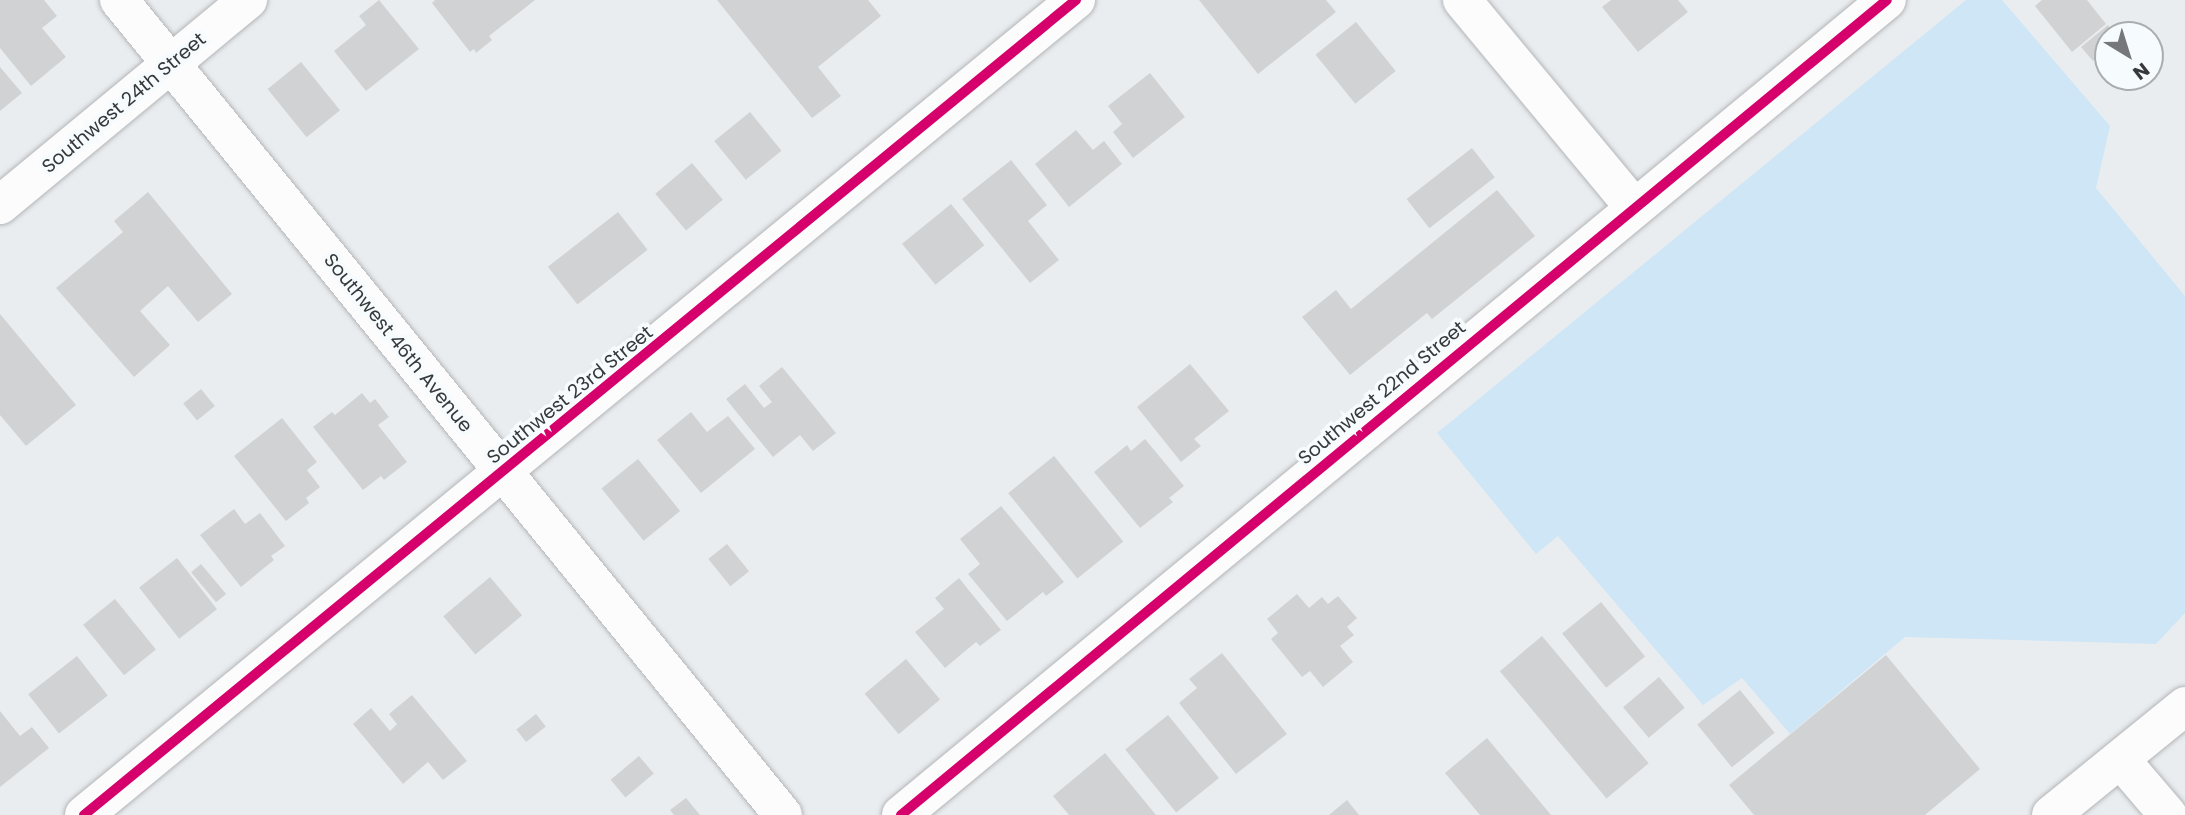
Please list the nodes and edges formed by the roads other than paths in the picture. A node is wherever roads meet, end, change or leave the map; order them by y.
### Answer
1 (119, 0) edge
2 (248, 0) edge
3 (1076, 0) edge
4 (1462, 0) edge
5 (1887, 0) edge
6 (172, 63) junction
7 (0, 205) edge
8 (1634, 207) junction
9 (503, 472) junction
10 (2185, 706) edge
11 (2121, 760) junction
12 (2092, 803) edge
13 (84, 815) edge
14 (783, 815) edge
15 (901, 815) edge
16 (2052, 815) edge
17 (2168, 815) edge

1 - 6 street, Southwest 46th Avenue
2 - 6 street, Southwest 24th Street
3 - 9 street, Southwest 23rd Street
4 - 8 street
5 - 8 street, Southwest 22nd Street
6 - 7 street, Southwest 24th Street
6 - 9 street, Southwest 46th Avenue
8 - 15 street, Southwest 22nd Street
9 - 13 street, Southwest 23rd Street
9 - 14 street, Southwest 46th Avenue
10 - 11 street
11 - 12 street
11 - 17 street
12 - 16 street

